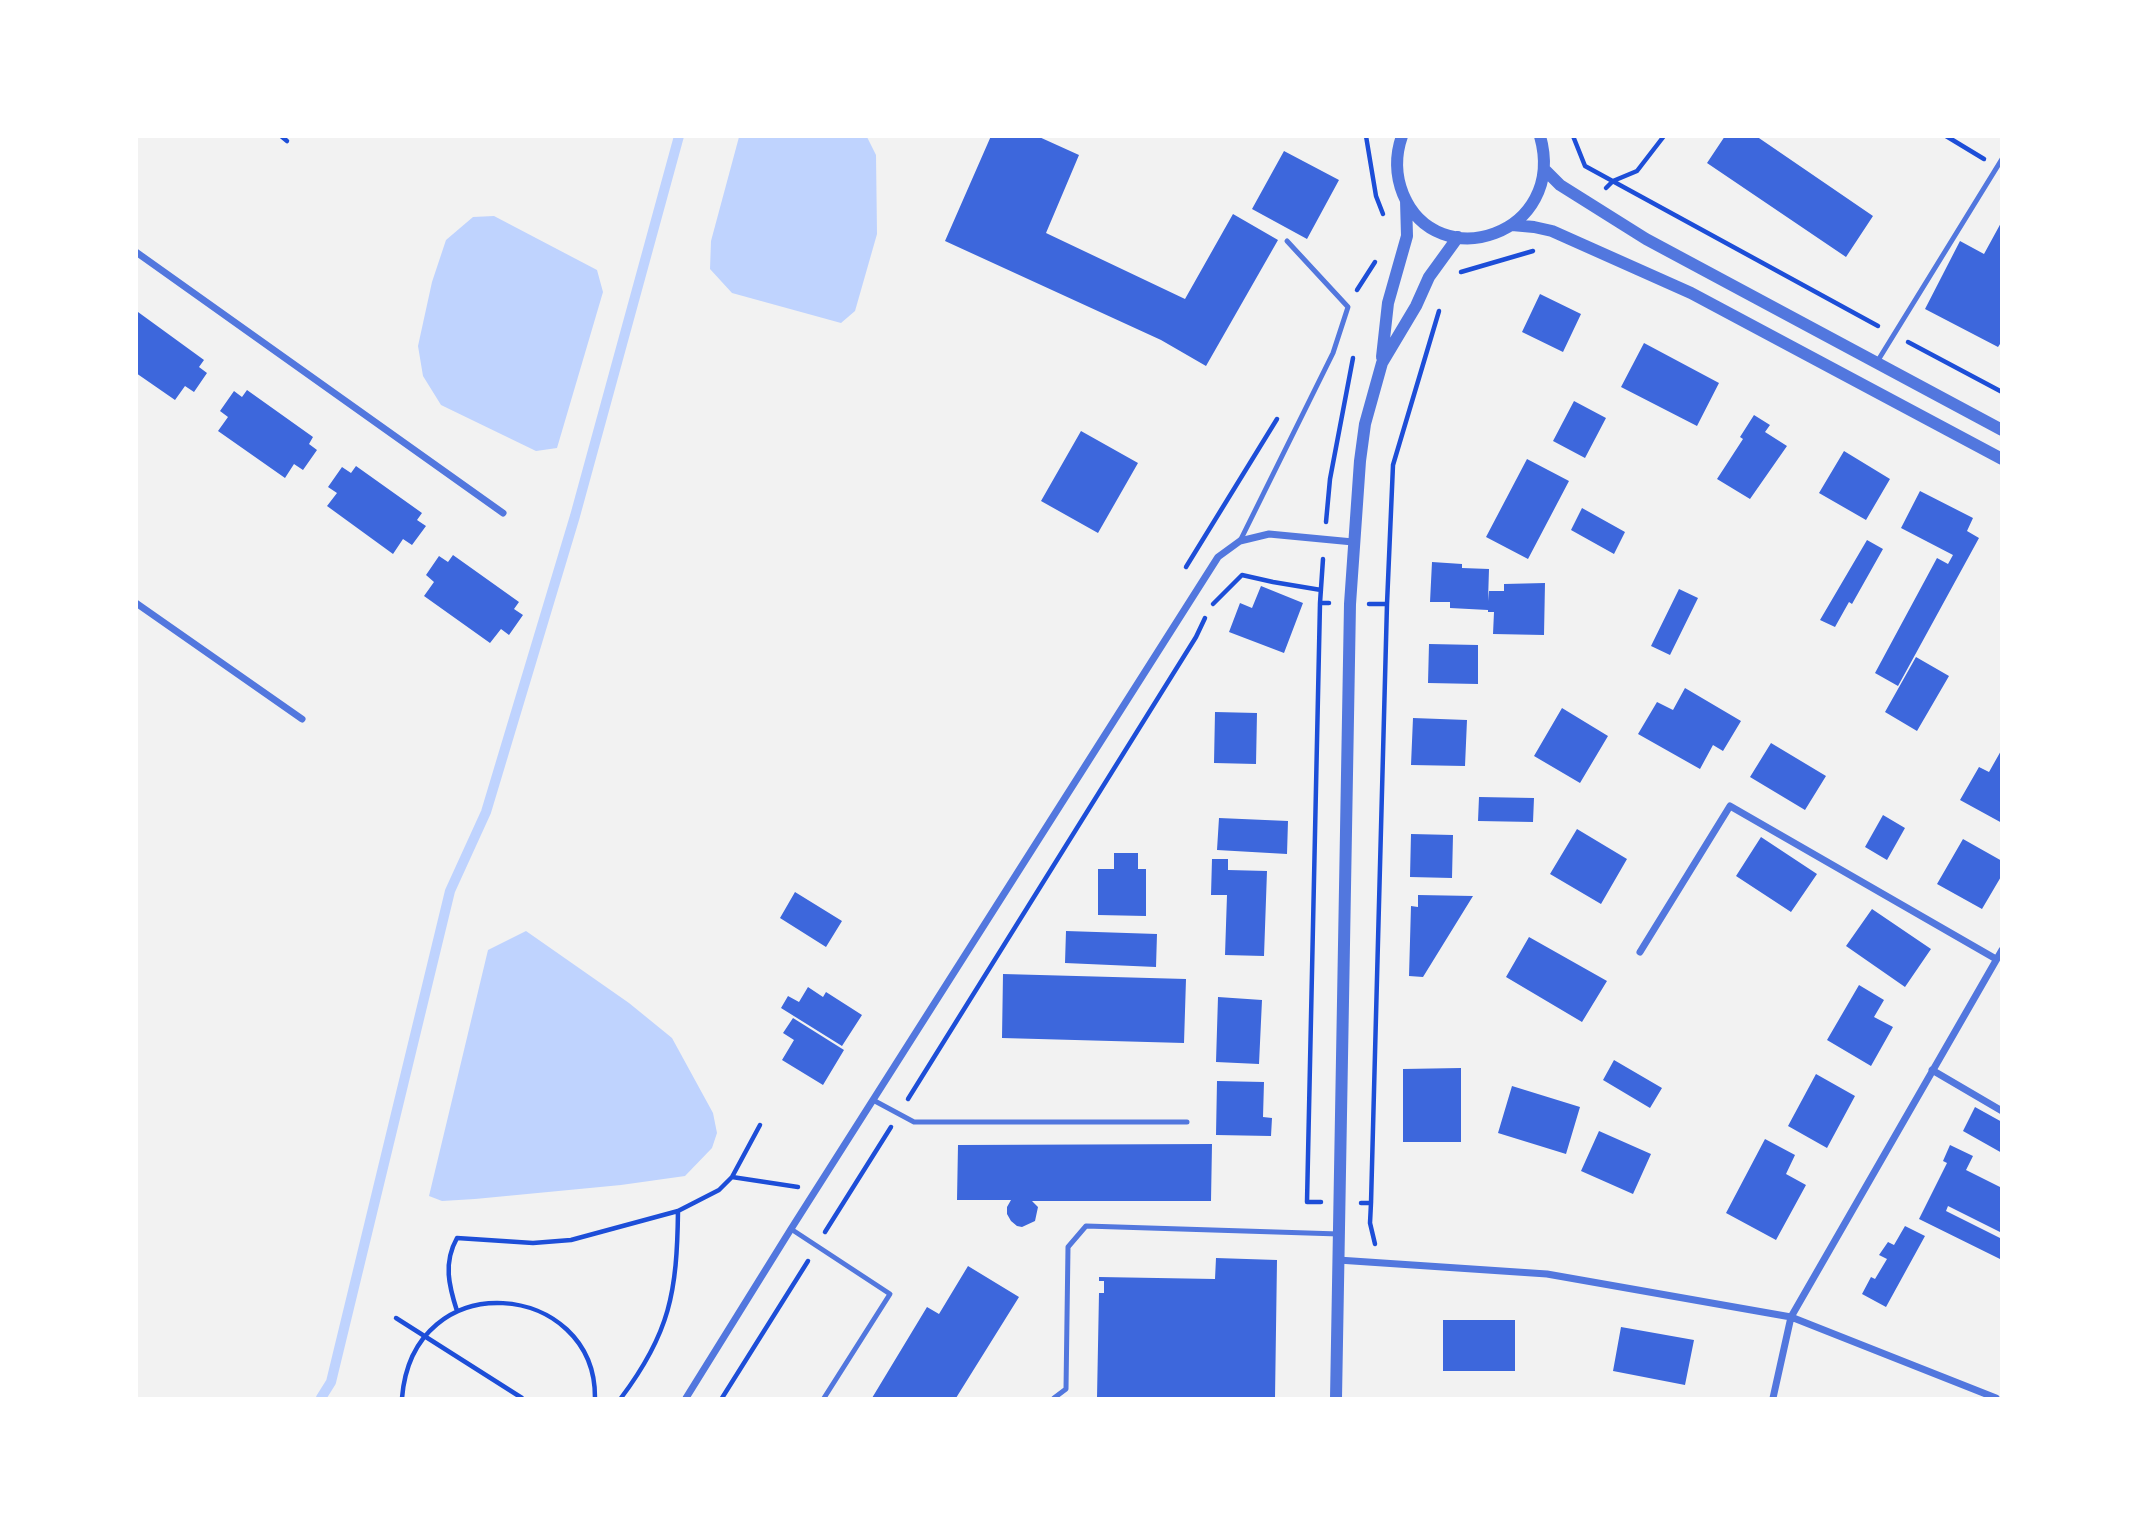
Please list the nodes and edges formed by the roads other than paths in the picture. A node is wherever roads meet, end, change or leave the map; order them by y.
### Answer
1 (1389, 136) edge
2 (1540, 136) edge
3 (1400, 142) edge
4 (2001, 159) edge
5 (1999, 169) edge
6 (1545, 170) junction
7 (1406, 200) junction
8 (1512, 225) junction
9 (1458, 237) junction
10 (1287, 241) dead end
11 (136, 252) edge
12 (1877, 362) junction
13 (1382, 363) junction
14 (2001, 430) edge
15 (2001, 459) edge
16 (503, 513) dead end
17 (1240, 541) junction
18 (1353, 542) junction
19 (136, 603) edge
20 (302, 719) dead end
21 (2001, 950) edge
22 (1640, 952) dead end
23 (1997, 959) junction
24 (1932, 1070) junction
25 (873, 1100) junction
26 (2001, 1111) edge
27 (1187, 1122) dead end
28 (791, 1229) junction
29 (1339, 1234) junction
30 (1338, 1260) junction
31 (1791, 1317) junction
32 (686, 1398) edge
33 (824, 1398) edge
34 (1054, 1398) edge
35 (1336, 1398) edge
36 (1773, 1398) edge
37 (1996, 1398) edge

1 - 3 street
2 - 6 street
3 - 7 street
4 - 5 lane
5 - 12 lane
6 - 8 street
6 - 12 street
7 - 9 street
7 - 13 street
8 - 9 street
8 - 15 street
9 - 13 street
10 - 17 lane
11 - 16 street
12 - 14 street
13 - 18 street
17 - 18 street
17 - 25 street
18 - 29 street
19 - 20 street
21 - 23 street
22 - 23 street
23 - 24 street
24 - 26 street
24 - 31 street
25 - 27 lane
25 - 28 street
28 - 32 street
28 - 33 lane
29 - 30 street
29 - 34 lane
30 - 31 street
30 - 35 street
31 - 36 street
31 - 37 street

